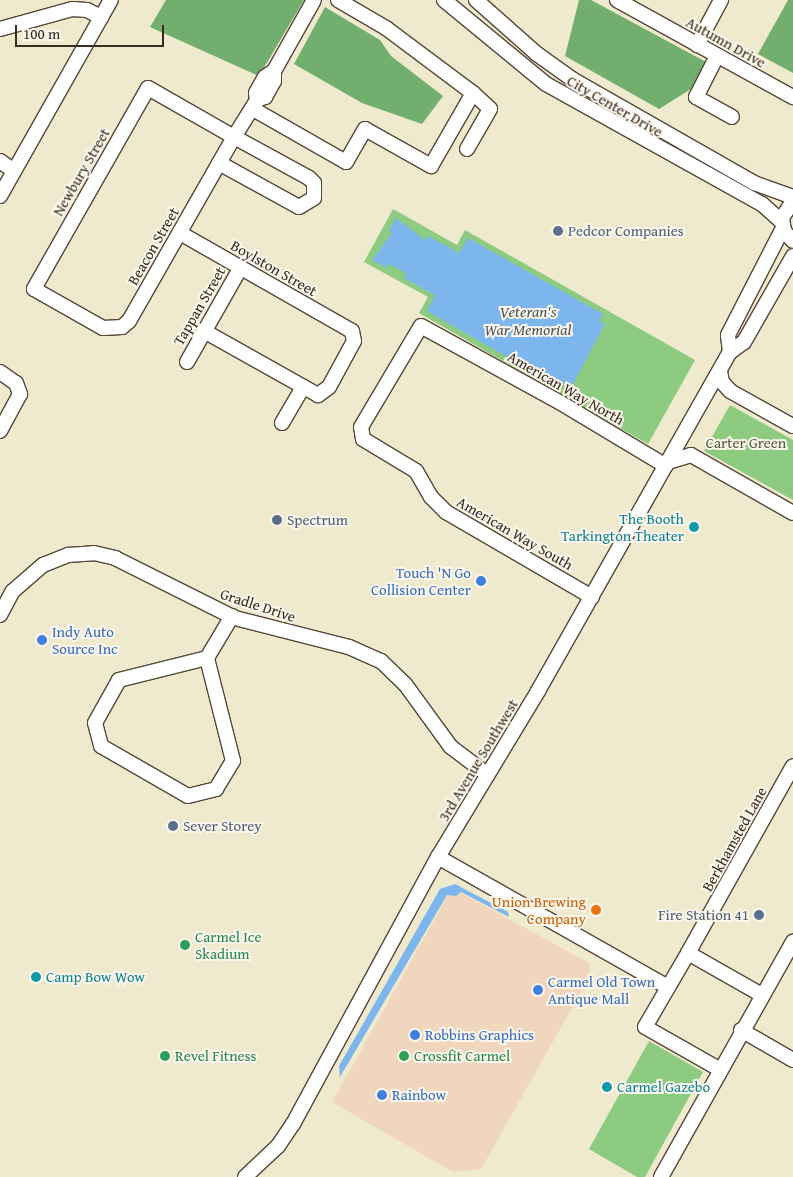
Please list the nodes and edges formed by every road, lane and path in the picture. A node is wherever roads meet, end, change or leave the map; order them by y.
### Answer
1 (111, 0) edge
2 (314, 0) edge
3 (338, 0) edge
4 (444, 0) edge
5 (476, 0) edge
6 (617, 0) edge
7 (721, 0) edge
8 (101, 17) junction
9 (0, 29) edge
10 (697, 44) junction
11 (717, 56) junction
12 (473, 93) junction
13 (793, 97) edge
14 (255, 105) junction
15 (732, 117) dead end
16 (234, 137) junction
17 (467, 149) dead end
18 (0, 161) edge
19 (220, 163) junction
20 (14, 171) junction
21 (0, 196) edge
22 (793, 197) edge
23 (793, 201) edge
24 (783, 225) junction
25 (180, 233) junction
26 (793, 241) edge
27 (793, 256) edge
28 (240, 268) junction
29 (103, 328) joint
30 (204, 331) junction
31 (730, 352) junction
32 (188, 362) dead end
33 (720, 371) junction
34 (0, 372) edge
35 (303, 387) junction
36 (282, 423) dead end
37 (793, 426) edge
38 (0, 431) edge
39 (360, 436) joint
40 (667, 464) junction
41 (793, 513) edge
42 (592, 597) junction
43 (0, 615) edge
44 (232, 616) junction
45 (207, 658) junction
46 (793, 766) edge
47 (488, 775) junction
48 (438, 857) junction
49 (793, 942) edge
50 (688, 953) junction
51 (668, 987) junction
52 (762, 995) junction
53 (741, 1030) junction
54 (793, 1060) edge
55 (719, 1070) junction
56 (245, 1177) edge
57 (661, 1177) edge

1 - 8 street
2 - 14 street, Beacon Street
3 - 12 street
4 - 24 street, City Center Drive
5 - 22 street, City Center Drive
6 - 10 street, Autumn Drive
7 - 10 street
8 - 9 street
8 - 20 street
10 - 11 street, Autumn Drive
11 - 13 street, Autumn Drive
11 - 15 street
12 - 14 street
12 - 17 street
14 - 16 street, Beacon Street
16 - 19 street, Beacon Street
16 - 19 street
16 - 29 street, Newbury Street
18 - 20 street
19 - 25 street, Beacon Street
20 - 21 street
23 - 24 street, 3rd Avenue Southwest
24 - 26 street, City Center Drive
24 - 31 street, 3rd Avenue Southwest
25 - 28 street, Boylston Street
25 - 29 street, Beacon Street
27 - 31 street, 3rd Avenue Southwest
28 - 30 street, Tappan Street
28 - 35 street, Boylston Street
30 - 32 street, Tappan Street
30 - 35 street
31 - 33 street, 3rd Avenue Southwest
33 - 37 street
33 - 40 street, 3rd Avenue Southwest
34 - 38 street
35 - 36 street
39 - 40 street, American Way North
39 - 42 street, American Way South
40 - 41 street
40 - 42 street, 3rd Avenue Southwest
42 - 47 street, 3rd Avenue Southwest
43 - 44 street, Gradle Drive
44 - 45 street
44 - 47 street, Gradle Drive
45 - 45 street
46 - 50 street, Berkhamsted Lane
47 - 48 street, 3rd Avenue Southwest
48 - 51 street
48 - 56 street, 3rd Avenue Southwest
49 - 52 street
50 - 51 street, Berkhamsted Lane
50 - 52 street
51 - 55 street, Berkhamsted Lane
52 - 53 street
53 - 54 street
53 - 55 street
55 - 57 street

